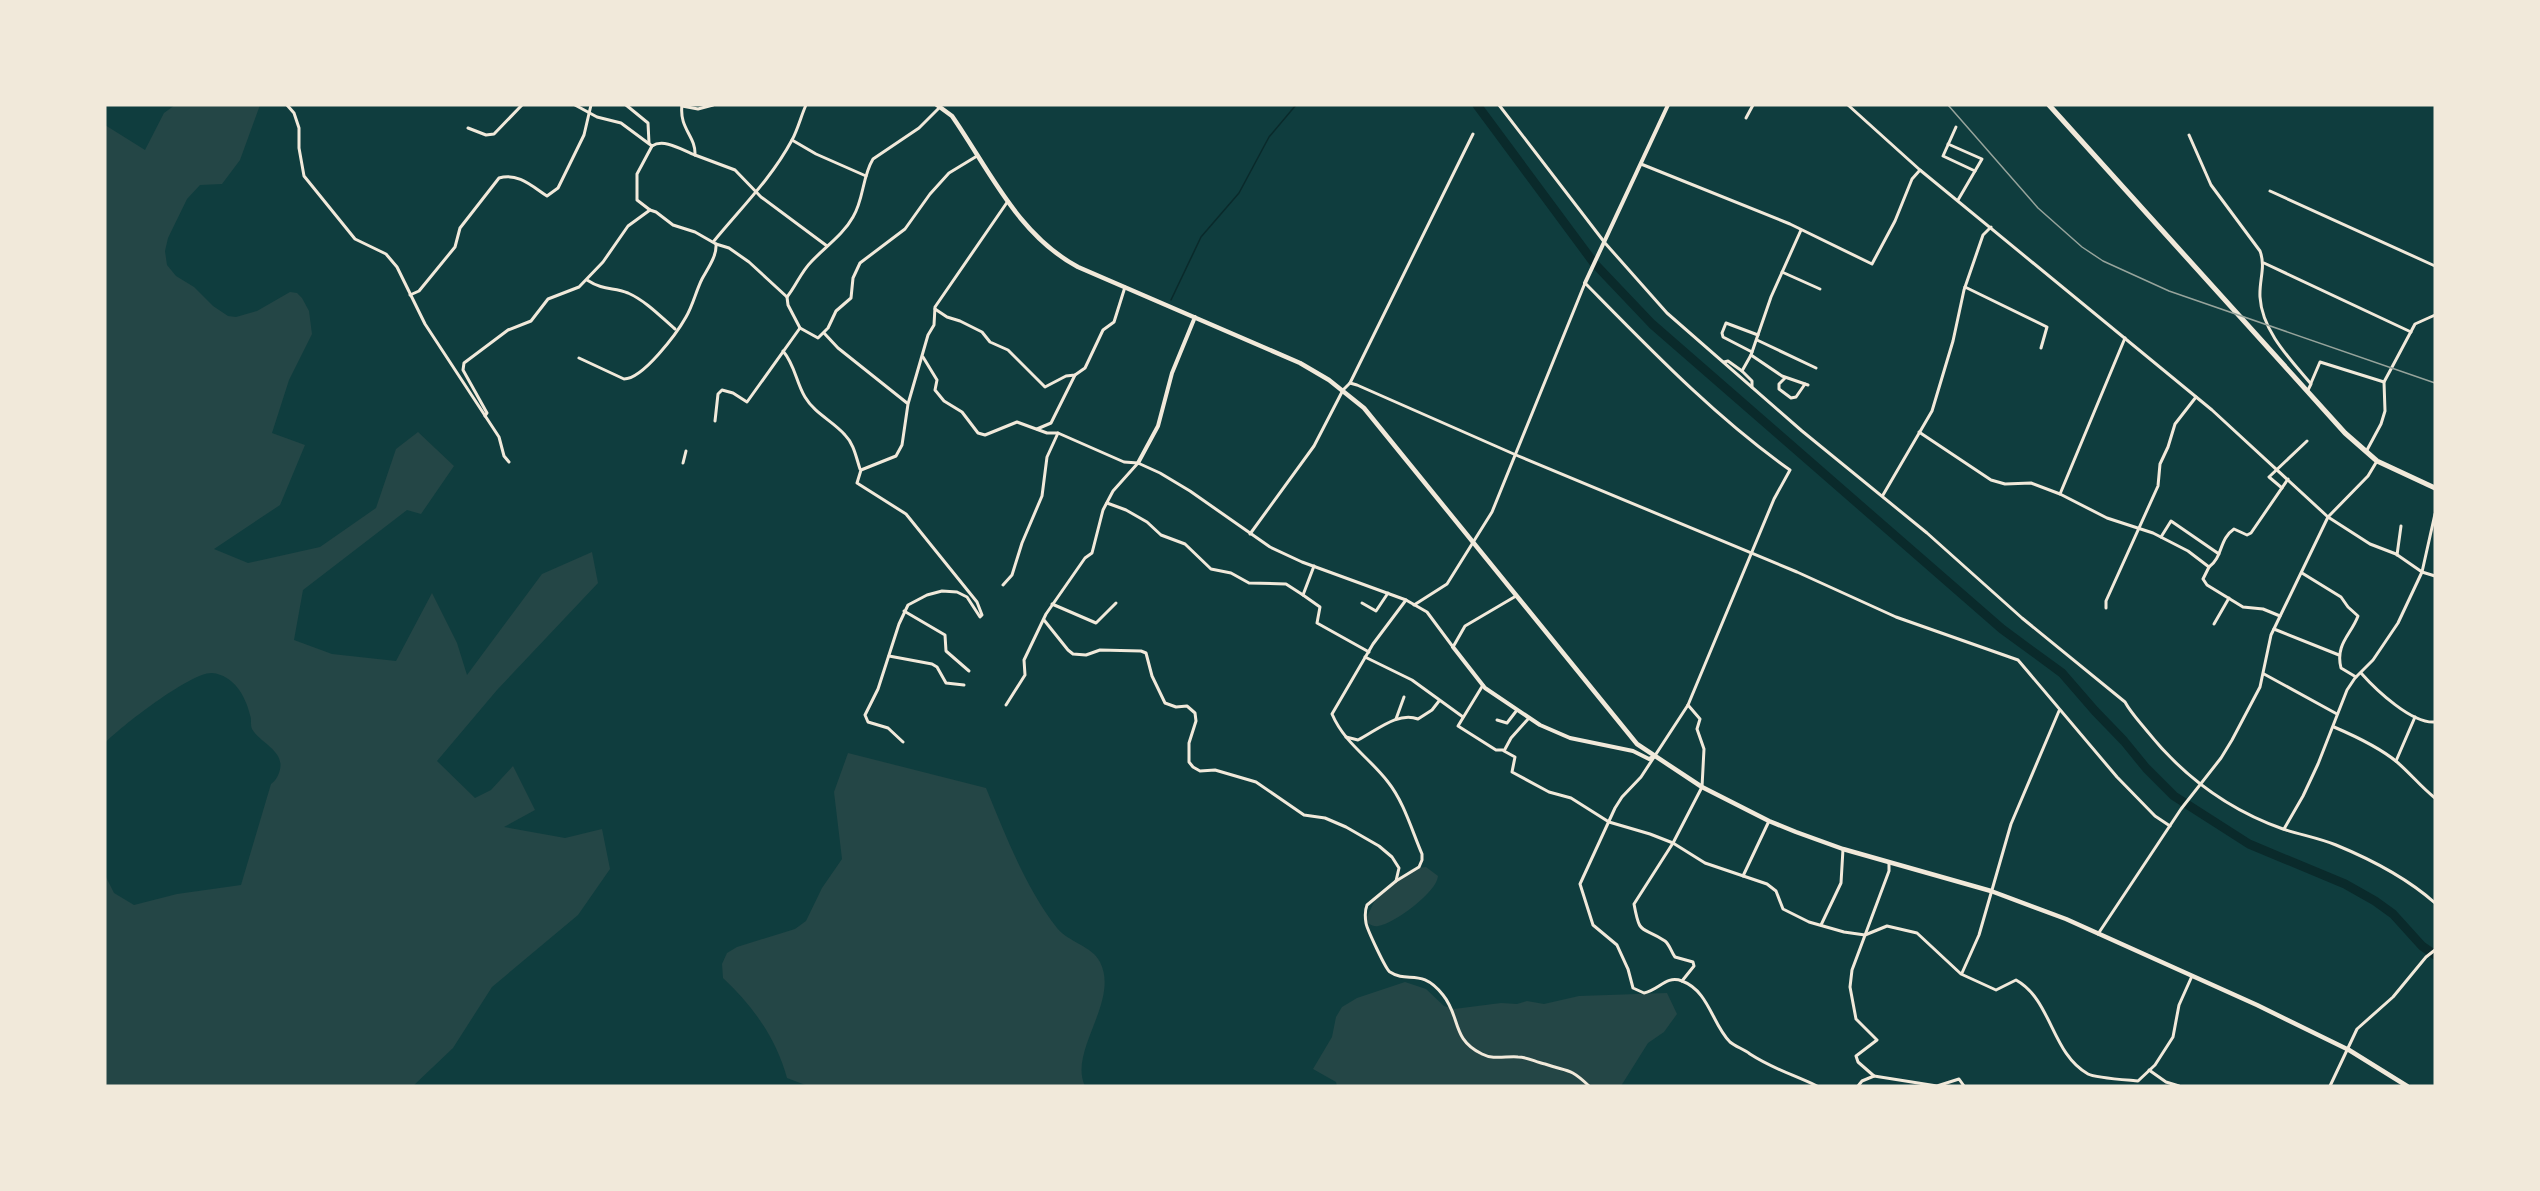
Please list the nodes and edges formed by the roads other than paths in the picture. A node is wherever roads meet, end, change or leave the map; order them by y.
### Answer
1 (287, 105) edge
2 (522, 105) edge
3 (575, 105) edge
4 (591, 105) edge
5 (626, 105) edge
6 (682, 105) edge
7 (713, 105) edge
8 (806, 105) edge
9 (1499, 105) edge
10 (1668, 105) edge
11 (1753, 105) edge
12 (1848, 105) edge
13 (2049, 105) edge
14 (938, 106) edge
15 (589, 114) junction
16 (1746, 118) dead end
17 (1956, 127) dead end
18 (468, 128) dead end
19 (1473, 134) dead end
20 (2189, 135) dead end
21 (792, 140) junction
22 (1948, 144) junction
23 (650, 145) junction
24 (694, 155) junction
25 (978, 155) junction
26 (1641, 164) junction
27 (1920, 170) junction
28 (1975, 171) junction
29 (866, 176) junction
30 (2270, 191) dead end
31 (756, 192) junction
32 (1958, 200) junction
33 (1008, 201) junction
34 (650, 210) junction
35 (1991, 226) junction
36 (1802, 230) junction
37 (715, 243) junction
38 (1605, 243) junction
39 (828, 247) junction
40 (2264, 263) junction
41 (2435, 266) edge
42 (1782, 272) junction
43 (587, 280) junction
44 (1585, 284) junction
45 (1125, 287) junction
46 (1965, 287) junction
47 (1820, 289) dead end
48 (410, 296) junction
49 (787, 297) junction
50 (935, 309) junction
51 (2435, 315) edge
52 (1195, 317) junction
53 (800, 328) junction
54 (675, 330) junction
55 (2411, 332) junction
56 (824, 333) junction
57 (1759, 335) junction
58 (2125, 338) junction
59 (1757, 340) junction
60 (2041, 348) dead end
61 (783, 351) junction
62 (1752, 353) junction
63 (923, 357) junction
64 (579, 358) dead end
65 (1724, 362) junction
66 (1816, 368) dead end
67 (1742, 371) junction
68 (1075, 375) junction
69 (1785, 378) junction
70 (2384, 382) junction
71 (1350, 383) junction
72 (2311, 384) junction
73 (1752, 387) junction
74 (1343, 390) junction
75 (2307, 392) junction
76 (2196, 397) junction
77 (908, 404) junction
78 (485, 416) junction
79 (715, 422) dead end
80 (1037, 429) junction
81 (1919, 432) junction
82 (1058, 433) junction
83 (2307, 441) dead end
84 (686, 451) dead end
85 (2366, 453) junction
86 (1516, 455) junction
87 (2377, 461) junction
88 (509, 462) dead end
89 (683, 463) dead end
90 (1138, 463) junction
91 (2277, 469) junction
92 (861, 470) junction
93 (2288, 479) junction
94 (2282, 488) junction
95 (2435, 488) edge
96 (2060, 494) junction
97 (1883, 495) junction
98 (1107, 503) junction
99 (2435, 514) edge
100 (2328, 517) junction
101 (2401, 526) dead end
102 (2140, 528) junction
103 (1250, 534) junction
104 (2161, 537) junction
105 (1473, 542) junction
106 (2219, 554) junction
107 (1752, 555) junction
108 (2397, 555) junction
109 (1314, 566) junction
110 (2209, 567) junction
111 (2422, 572) junction
112 (2302, 573) junction
113 (2435, 576) edge
114 (1003, 585) dead end
115 (1388, 593) junction
116 (1303, 595) junction
117 (1516, 596) junction
118 (2229, 598) junction
119 (1406, 600) junction
120 (1116, 603) dead end
121 (1362, 603) dead end
122 (1052, 604) junction
123 (1414, 605) junction
124 (2106, 608) dead end
125 (904, 611) junction
126 (2280, 616) junction
127 (1044, 620) junction
128 (2214, 624) dead end
129 (2274, 629) junction
130 (1453, 647) junction
131 (1369, 651) junction
132 (2340, 655) junction
133 (889, 656) junction
134 (1365, 657) junction
135 (969, 671) dead end
136 (2361, 673) junction
137 (2264, 674) junction
138 (2356, 677) junction
139 (964, 685) dead end
140 (1483, 686) junction
141 (1404, 697) dead end
142 (1439, 701) junction
143 (1006, 705) dead end
144 (1688, 705) junction
145 (1517, 710) junction
146 (2059, 711) junction
147 (2337, 714) junction
148 (1463, 717) junction
149 (2415, 717) junction
150 (1529, 718) junction
151 (1396, 719) junction
152 (1497, 720) dead end
153 (2435, 722) edge
154 (2334, 727) junction
155 (1346, 737) junction
156 (903, 742) dead end
157 (1504, 750) junction
158 (1655, 756) junction
159 (2396, 761) junction
160 (2201, 783) junction
161 (1702, 787) junction
162 (2435, 798) edge
163 (1769, 821) junction
164 (1609, 822) junction
165 (2170, 826) junction
166 (2284, 829) junction
167 (1673, 843) junction
168 (1844, 849) junction
169 (1889, 862) junction
170 (1743, 876) junction
171 (1396, 880) junction
172 (1991, 891) junction
173 (2435, 903) edge
174 (1821, 925) junction
175 (2098, 934) junction
176 (1864, 935) junction
177 (2435, 950) edge
178 (1961, 974) junction
179 (2192, 976) junction
180 (1682, 981) junction
181 (2349, 1050) junction
182 (2149, 1070) junction
183 (1874, 1076) junction
184 (1588, 1086) edge
185 (1817, 1086) edge
186 (1858, 1086) edge
187 (1964, 1086) edge
188 (2179, 1086) edge
189 (2330, 1086) edge
190 (2407, 1086) edge

1 - 48 street
2 - 18 street
3 - 15 street
4 - 15 street
5 - 23 street
6 - 7 street
6 - 24 street
8 - 21 street
9 - 38 street
10 - 26 street
11 - 16 street
12 - 27 street
13 - 75 highway
14 - 25 main road
14 - 29 street
15 - 23 street
15 - 48 street
17 - 22 street
19 - 71 street
20 - 40 street
21 - 29 street
21 - 31 street
22 - 28 street
22 - 28 street
23 - 24 street
23 - 34 street
24 - 31 street
25 - 33 main road
25 - 56 street
26 - 36 street
26 - 38 street
27 - 32 street
27 - 36 street
28 - 32 street
29 - 39 street
30 - 41 street
31 - 37 street
31 - 39 street
32 - 35 street
33 - 45 main road
33 - 50 street
34 - 37 street
34 - 43 street
35 - 46 street
35 - 58 street
36 - 42 street
37 - 49 street
37 - 54 street
38 - 44 street
38 - 65 street
39 - 49 street
40 - 55 street
40 - 72 street
42 - 47 street
42 - 57 street
43 - 54 street
43 - 78 street
44 - 86 street
44 - 107 street
45 - 52 main road
45 - 68 street
46 - 60 street
46 - 81 street
48 - 78 street
49 - 53 street
50 - 63 street
50 - 68 street
51 - 55 street
52 - 74 main road
52 - 90 street
53 - 56 street
53 - 61 street
54 - 64 street
55 - 70 street
56 - 77 street
57 - 59 street
57 - 62 street
58 - 76 street
58 - 96 street
59 - 62 street
59 - 66 street
61 - 79 street
61 - 92 street
62 - 67 street
62 - 69 street
63 - 77 street
63 - 80 street
65 - 67 street
65 - 73 street
67 - 73 street
68 - 80 street
69 - 69 street
70 - 72 street
70 - 85 street
71 - 74 street
71 - 86 street
72 - 75 street
73 - 97 street
74 - 103 street
74 - 105 main road
75 - 85 highway
76 - 91 street
76 - 102 street
77 - 92 street
78 - 88 street
80 - 82 street
81 - 96 street
81 - 97 street
82 - 90 street
82 - 114 street
83 - 91 street
84 - 89 street
85 - 87 highway
86 - 105 street
86 - 107 street
87 - 95 highway
87 - 100 street
90 - 98 street
90 - 103 street
91 - 93 street
91 - 94 street
92 - 125 street
93 - 94 street
93 - 100 street
94 - 106 street
96 - 102 street
97 - 160 street
98 - 116 street
98 - 122 street
99 - 111 street
100 - 108 street
100 - 112 street
101 - 108 street
102 - 104 street
102 - 124 street
103 - 109 street
104 - 106 street
104 - 110 street
105 - 117 main road
105 - 123 street
106 - 110 street
107 - 144 street
107 - 146 street
108 - 111 street
109 - 115 street
109 - 116 street
110 - 118 street
111 - 113 street
111 - 136 street
112 - 126 street
112 - 132 street
115 - 119 street
115 - 121 street
116 - 131 street
117 - 130 street
117 - 158 main road
118 - 126 street
118 - 128 street
119 - 123 street
119 - 131 street
120 - 122 street
122 - 127 street
123 - 130 street
125 - 133 street
125 - 135 street
126 - 129 street
127 - 143 street
127 - 171 street
129 - 132 street
129 - 137 street
130 - 140 street
131 - 134 street
132 - 138 street
133 - 139 street
133 - 156 street
134 - 142 street
134 - 155 street
136 - 138 street
136 - 149 street
137 - 147 street
137 - 160 street
138 - 147 street
140 - 145 street
140 - 148 street
141 - 151 street
142 - 148 street
142 - 151 street
144 - 158 street
144 - 161 street
145 - 150 street
145 - 152 street
146 - 165 street
146 - 172 street
147 - 154 street
148 - 157 street
149 - 153 street
149 - 159 street
150 - 157 street
150 - 158 street
151 - 155 street
154 - 159 street
154 - 166 street
155 - 171 street
157 - 164 street
158 - 161 main road
158 - 164 street
159 - 162 street
160 - 165 street
160 - 166 street
161 - 163 main road
161 - 167 street
163 - 168 main road
163 - 170 street
164 - 167 street
164 - 180 street
165 - 175 street
166 - 173 street
167 - 170 street
167 - 180 street
168 - 169 main road
168 - 174 street
169 - 172 main road
169 - 176 street
170 - 174 street
171 - 184 street
172 - 175 main road
172 - 178 street
174 - 176 street
175 - 179 main road
176 - 178 street
176 - 183 street
177 - 181 street
178 - 182 street
179 - 181 main road
179 - 182 street
180 - 185 street
181 - 189 street
181 - 190 main road
182 - 188 street
183 - 186 street
183 - 187 street

